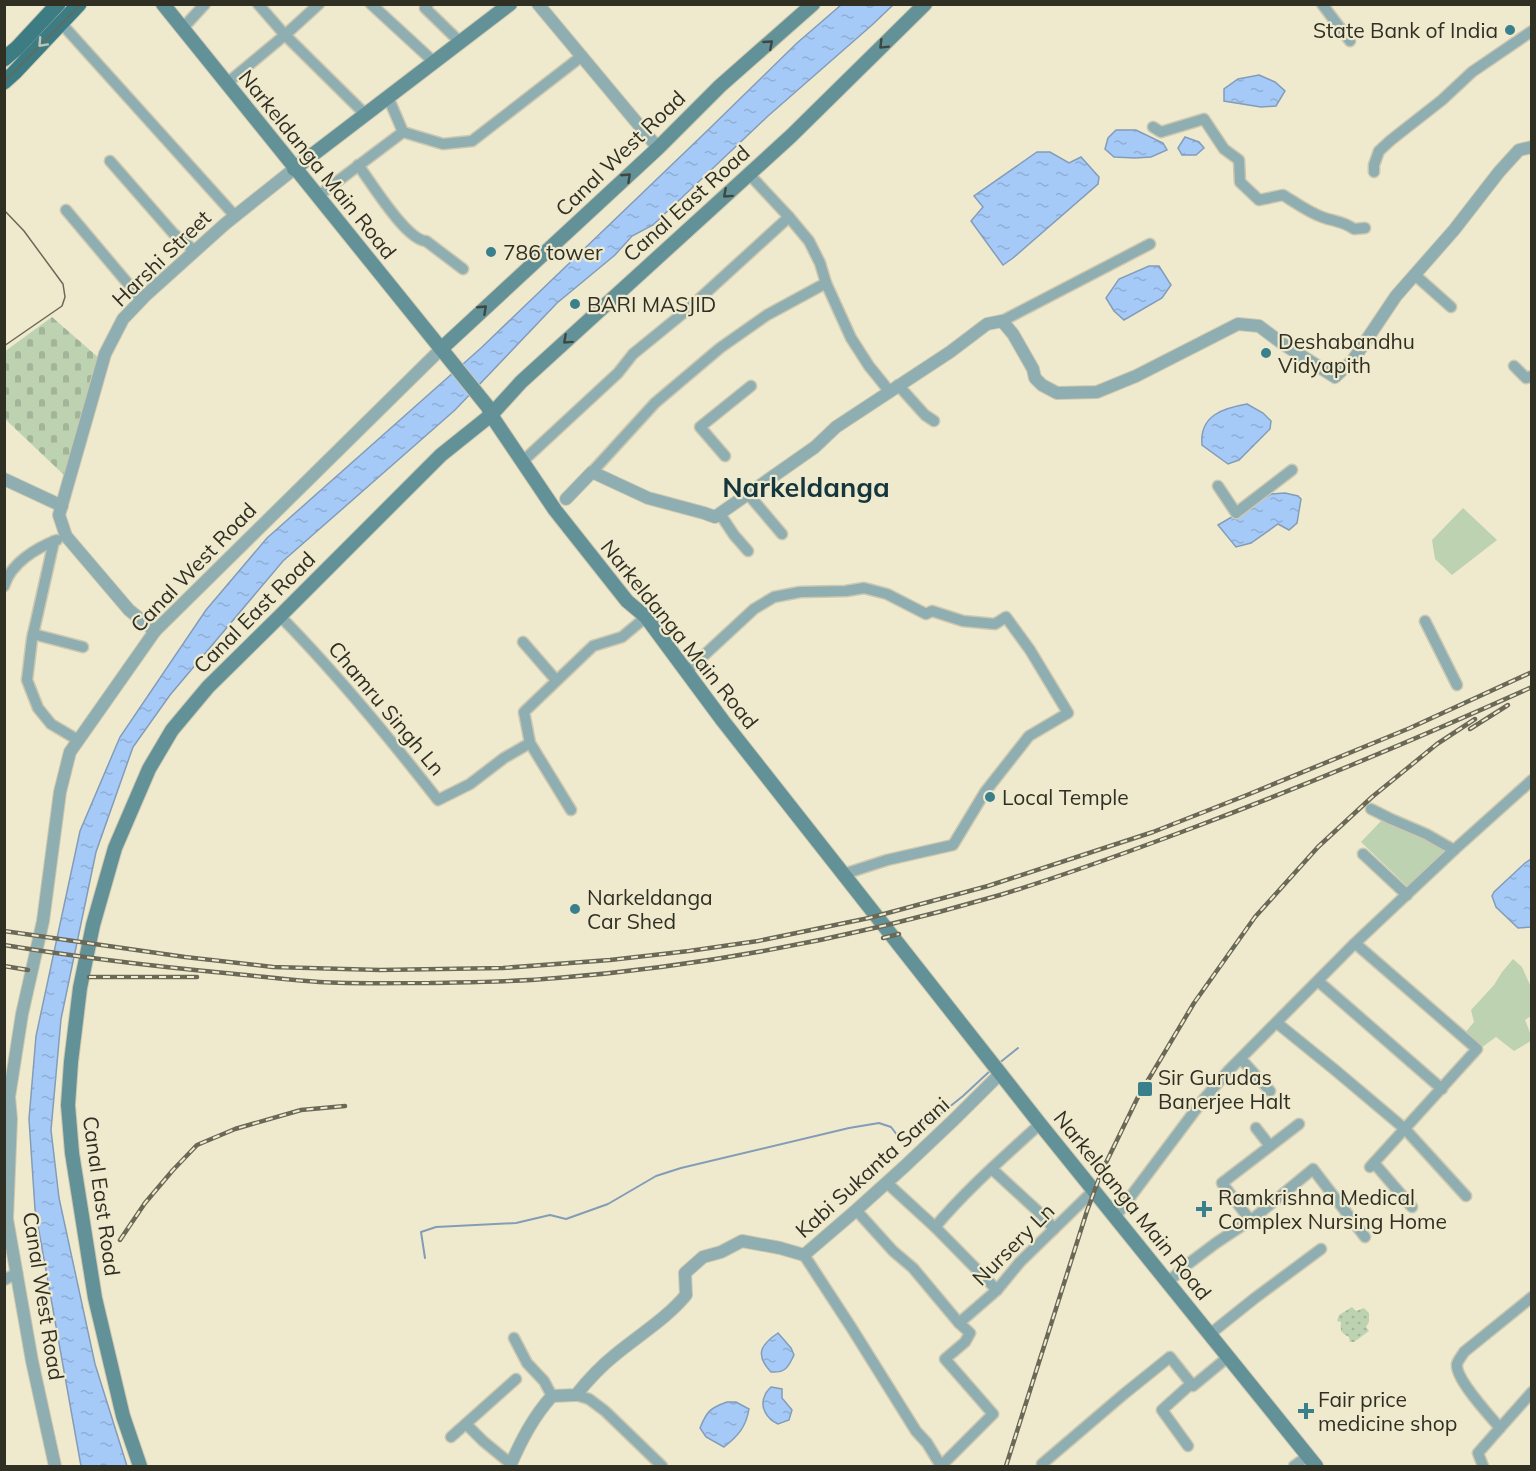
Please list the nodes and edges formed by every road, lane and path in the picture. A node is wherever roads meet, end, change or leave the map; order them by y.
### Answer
1 (58, 4) edge
2 (79, 4) edge
3 (163, 4) edge
4 (205, 4) edge
5 (258, 4) edge
6 (319, 4) edge
7 (371, 4) edge
8 (428, 4) edge
9 (510, 4) edge
10 (538, 4) edge
11 (813, 4) edge
12 (925, 4) edge
13 (1323, 4) edge
14 (61, 23) junction
15 (182, 29) junction
16 (1532, 31) edge
17 (285, 35) junction
18 (1350, 40) dead end
19 (460, 42) junction
20 (582, 56) junction
21 (4, 59) edge
22 (434, 62) junction
23 (4, 82) edge
24 (226, 84) junction
25 (388, 97) junction
26 (365, 114) junction
27 (1153, 127) dead end
28 (403, 132) junction
29 (1532, 147) edge
30 (658, 148) junction
31 (110, 161) dead end
32 (358, 165) junction
33 (294, 169) junction
34 (1374, 172) dead end
35 (749, 174) junction
36 (318, 196) junction
37 (66, 210) dead end
38 (235, 216) junction
39 (789, 217) junction
40 (1365, 228) dead end
41 (1150, 244) dead end
42 (195, 251) junction
43 (463, 269) dead end
44 (1415, 276) junction
45 (825, 283) junction
46 (141, 299) junction
47 (1451, 307) dead end
48 (1002, 321) junction
49 (444, 354) junction
50 (1514, 366) dead end
51 (1532, 376) edge
52 (751, 386) dead end
53 (894, 389) junction
54 (489, 411) junction
55 (934, 420) dead end
56 (725, 456) dead end
57 (523, 461) junction
58 (1292, 470) dead end
59 (591, 472) junction
60 (4, 479) edge
61 (1218, 486) dead end
62 (748, 494) junction
63 (566, 499) dead end
64 (62, 506) junction
65 (720, 514) junction
66 (782, 534) dead end
67 (66, 536) junction
68 (54, 541) junction
69 (748, 551) dead end
70 (4, 586) edge
71 (280, 616) junction
72 (646, 617) junction
73 (1425, 621) dead end
74 (155, 631) junction
75 (33, 634) junction
76 (523, 642) dead end
77 (83, 647) dead end
78 (687, 671) junction
79 (556, 680) junction
80 (1457, 685) dead end
81 (78, 740) junction
82 (530, 744) junction
83 (1532, 780) edge
84 (1371, 809) dead end
85 (571, 810) dead end
86 (1454, 850) junction
87 (1363, 854) dead end
88 (844, 874) junction
89 (1407, 895) junction
90 (1356, 944) junction
91 (1318, 981) junction
92 (1277, 1023) junction
93 (1240, 1059) junction
94 (1001, 1073) junction
95 (1442, 1089) junction
96 (1270, 1091) dead end
97 (1040, 1124) junction
98 (1299, 1124) dead end
99 (1256, 1128) dead end
100 (1405, 1129) junction
101 (1270, 1146) junction
102 (992, 1169) junction
103 (887, 1183) junction
104 (1094, 1190) junction
105 (1466, 1196) dead end
106 (1412, 1207) dead end
107 (856, 1210) junction
108 (1116, 1216) junction
109 (1250, 1220) junction
110 (935, 1227) junction
111 (1054, 1229) junction
112 (1365, 1237) dead end
113 (1321, 1249) dead end
114 (804, 1255) junction
115 (16, 1273) junction
116 (4, 1280) edge
117 (1168, 1282) junction
118 (997, 1290) junction
119 (1532, 1297) edge
120 (959, 1323) junction
121 (1210, 1334) junction
122 (514, 1338) dead end
123 (1228, 1357) junction
124 (516, 1379) dead end
125 (1192, 1383) junction
126 (1532, 1392) edge
127 (576, 1395) junction
128 (552, 1396) junction
129 (466, 1424) junction
130 (1500, 1428) junction
131 (451, 1437) dead end
132 (1188, 1446) dead end
133 (1312, 1461) edge
134 (511, 1465) edge
135 (941, 1466) edge
136 (55, 1467) edge
137 (140, 1467) edge
138 (662, 1467) edge
139 (1044, 1467) edge
140 (1294, 1467) edge
141 (1483, 1467) edge

1 - 21 main road
2 - 14 main road
3 - 15 main road, Narkeldanga Main Road
4 - 15 street
5 - 17 street
6 - 17 street
7 - 22 street
8 - 19 street
9 - 19 main road
10 - 20 street
30 -> 11 main road, Canal West Road
12 -> 35 main road, Canal East Road
13 - 18 street
14 -> 23 main road
14 - 38 street
15 - 24 main road, Narkeldanga Main Road
16 - 34 street
17 - 24 street
17 - 26 street
19 - 22 main road
20 - 28 street
20 - 30 street
22 - 25 main road
24 - 33 main road, Narkeldanga Main Road
25 - 26 main road
25 - 28 street
26 - 33 main road
27 - 40 street
28 - 32 street
29 - 44 street
49 -> 30 main road, Canal West Road
31 - 42 street
32 - 36 street
32 - 43 street
33 - 36 main road, Narkeldanga Main Road
33 - 38 street, Harshi Street
35 - 39 street
35 -> 54 main road, Canal East Road
36 - 49 main road, Narkeldanga Main Road
37 - 46 street
38 - 42 street, Harshi Street
39 - 45 street
39 - 57 street
41 - 48 street
42 - 46 street, Harshi Street
44 - 47 street
44 - 48 street
45 - 53 street
45 - 59 street
46 - 64 street, Harshi Street
48 - 53 street
49 - 54 main road, Narkeldanga Main Road
49 - 74 street, Canal West Road
50 - 51 street
52 - 56 street
53 - 55 street
53 - 62 street
54 - 57 main road, Narkeldanga Main Road
54 - 71 main road, Canal East Road
57 - 72 main road, Narkeldanga Main Road
58 - 61 street
59 - 63 street
59 - 65 street
60 - 64 street
62 - 65 street
62 - 66 street
64 - 67 street
65 - 69 street
67 - 68 street
67 - 74 street
68 - 70 street
68 - 75 street
71 - 82 street, Chamru Singh Ln
71 - 137 main road, Canal East Road
72 - 78 main road, Narkeldanga Main Road
72 - 79 street
73 - 80 street
74 - 81 street, Canal West Road
75 - 77 street
75 - 81 street
76 - 79 street
78 - 88 main road, Narkeldanga Main Road
78 - 88 street
79 - 82 street
81 - 115 street, Canal West Road
82 - 85 street
83 - 86 street
84 - 86 street
86 - 89 street
87 - 89 street
88 - 94 main road, Narkeldanga Main Road
89 - 90 street
90 - 91 street
90 - 95 street
91 - 92 street
91 - 95 street
92 - 93 street
92 - 100 street
93 - 96 street
93 - 108 street
94 - 97 main road, Narkeldanga Main Road
94 - 103 street, Kabi Sukanta Sarani
95 - 100 street
97 - 102 street
97 - 104 main road, Narkeldanga Main Road
98 - 101 street
99 - 101 street
100 - 105 street
100 - 106 street
101 - 109 street
102 - 110 street
102 - 111 street
103 - 107 street, Kabi Sukanta Sarani
103 - 110 street
104 - 108 main road, Narkeldanga Main Road
104 - 111 street, Nursery Ln
107 - 114 street, Kabi Sukanta Sarani
107 - 120 street
108 - 117 main road, Narkeldanga Main Road
109 - 112 street
109 - 117 street
110 - 118 street
111 - 118 street, Nursery Ln
113 - 121 street
114 - 127 street, Kabi Sukanta Sarani
114 - 135 street
115 - 116 street
115 - 136 street, Canal West Road
117 - 121 main road, Narkeldanga Main Road
118 - 120 street, Nursery Ln
119 - 130 street
120 - 135 street
121 - 123 main road, Narkeldanga Main Road
122 - 128 street
123 - 125 street
123 - 133 main road, Narkeldanga Main Road
124 - 129 street
125 - 132 street
125 - 139 street
126 - 130 street
127 - 128 street
127 - 138 street
128 - 134 street
129 - 131 street
129 - 134 street
130 - 141 street
133 - 140 street

